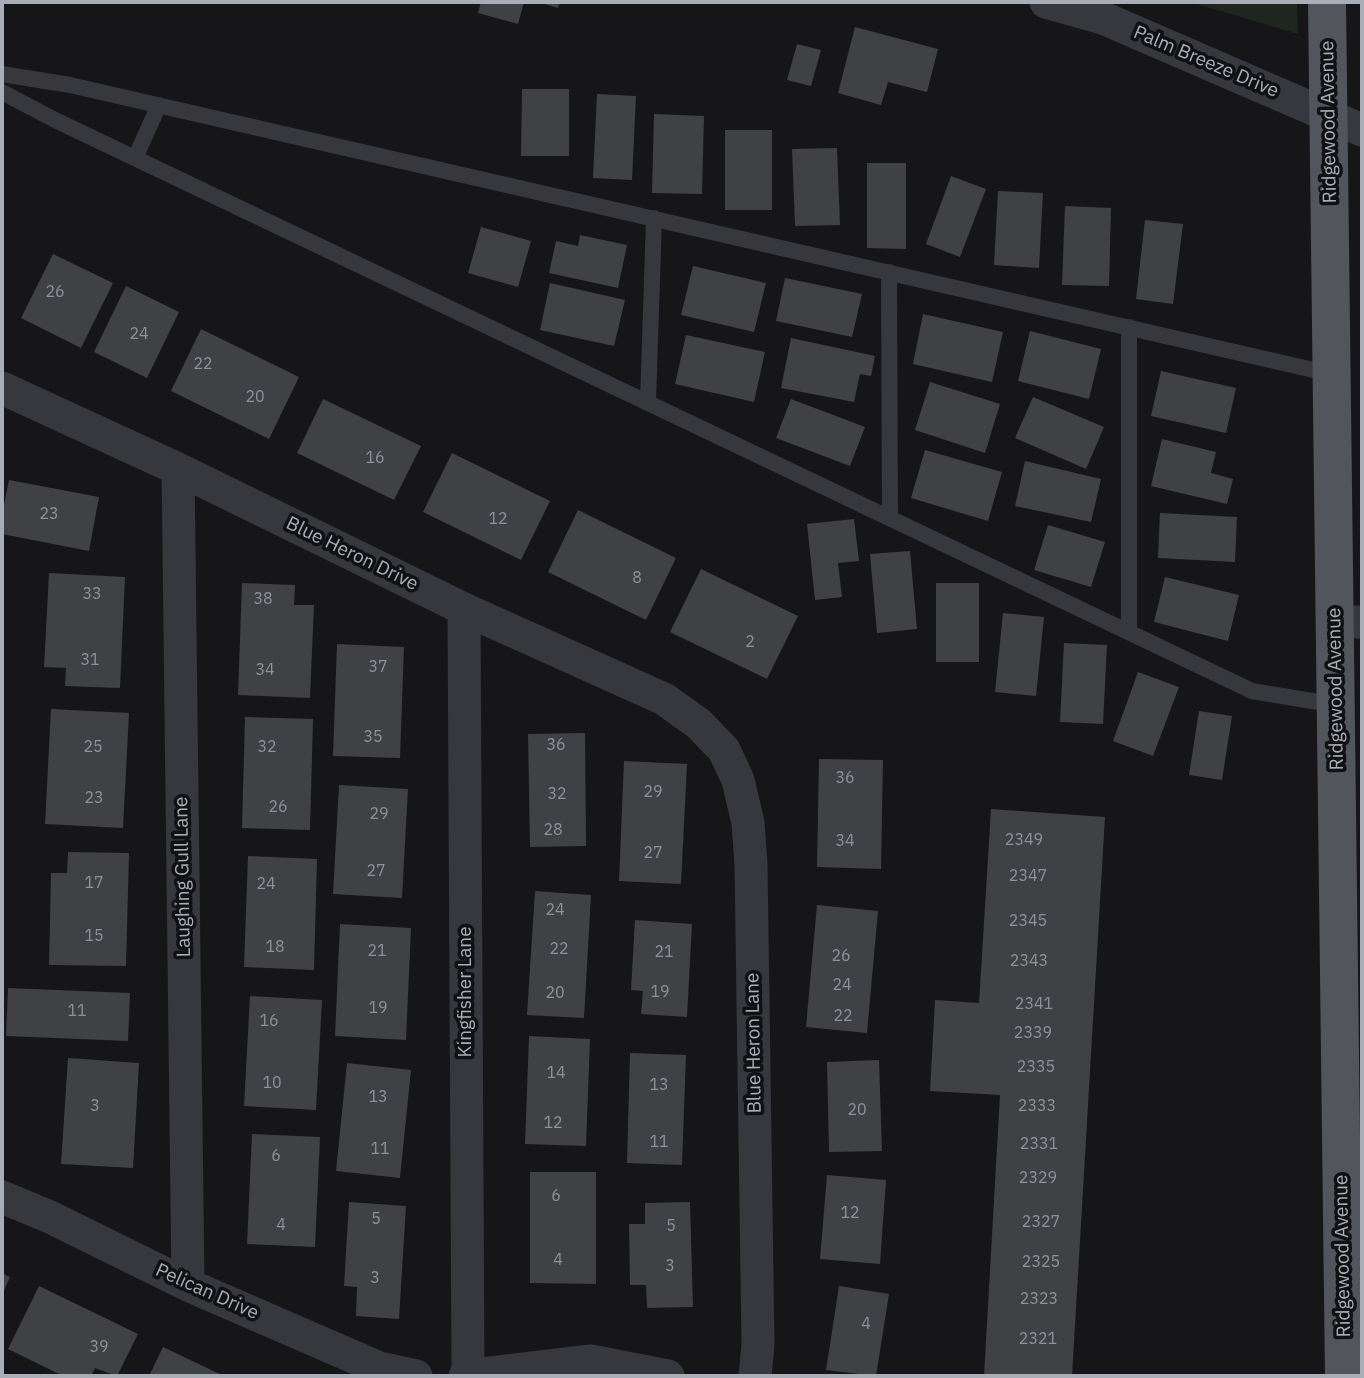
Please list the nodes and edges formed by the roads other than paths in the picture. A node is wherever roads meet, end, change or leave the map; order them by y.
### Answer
1 (1046, 2) edge
2 (1327, 2) edge
3 (2, 74) edge
4 (2, 92) edge
5 (159, 105) junction
6 (1345, 122) edge
7 (135, 158) junction
8 (654, 218) junction
9 (888, 272) junction
10 (1129, 327) junction
11 (1332, 374) junction
12 (2, 388) edge
13 (648, 402) junction
14 (178, 469) junction
15 (890, 518) junction
16 (464, 609) junction
17 (1349, 622) edge
18 (1129, 632) junction
19 (1336, 705) junction
20 (699, 724) joint
21 (2, 1197) edge
22 (188, 1284) junction
23 (416, 1376) edge
24 (467, 1376) edge
25 (668, 1376) edge
26 (755, 1376) edge
27 (1344, 1376) edge

1 - 6 street, Palm Breeze Drive
2 - 6 main road, Ridgewood Avenue
3 - 5 lane
4 - 7 lane
5 - 7 lane
5 - 8 lane
6 - 11 main road, Ridgewood Avenue
7 - 13 lane
8 - 9 lane
8 - 13 lane
9 - 10 lane
9 - 15 lane
10 - 11 lane
10 - 18 lane
11 - 17 main road, Ridgewood Avenue
12 - 14 street, Blue Heron Drive
13 - 15 lane
14 - 16 street, Blue Heron Drive
14 - 22 street, Laughing Gull Lane
15 - 18 lane
16 - 20 street, Blue Heron Drive
16 - 24 street, Kingfisher Lane
17 - 19 main road, Ridgewood Avenue
18 - 19 lane
19 - 27 main road, Ridgewood Avenue
20 - 26 street, Blue Heron Lane
21 - 22 street, Pelican Drive
22 - 23 street, Pelican Drive
24 - 25 street

